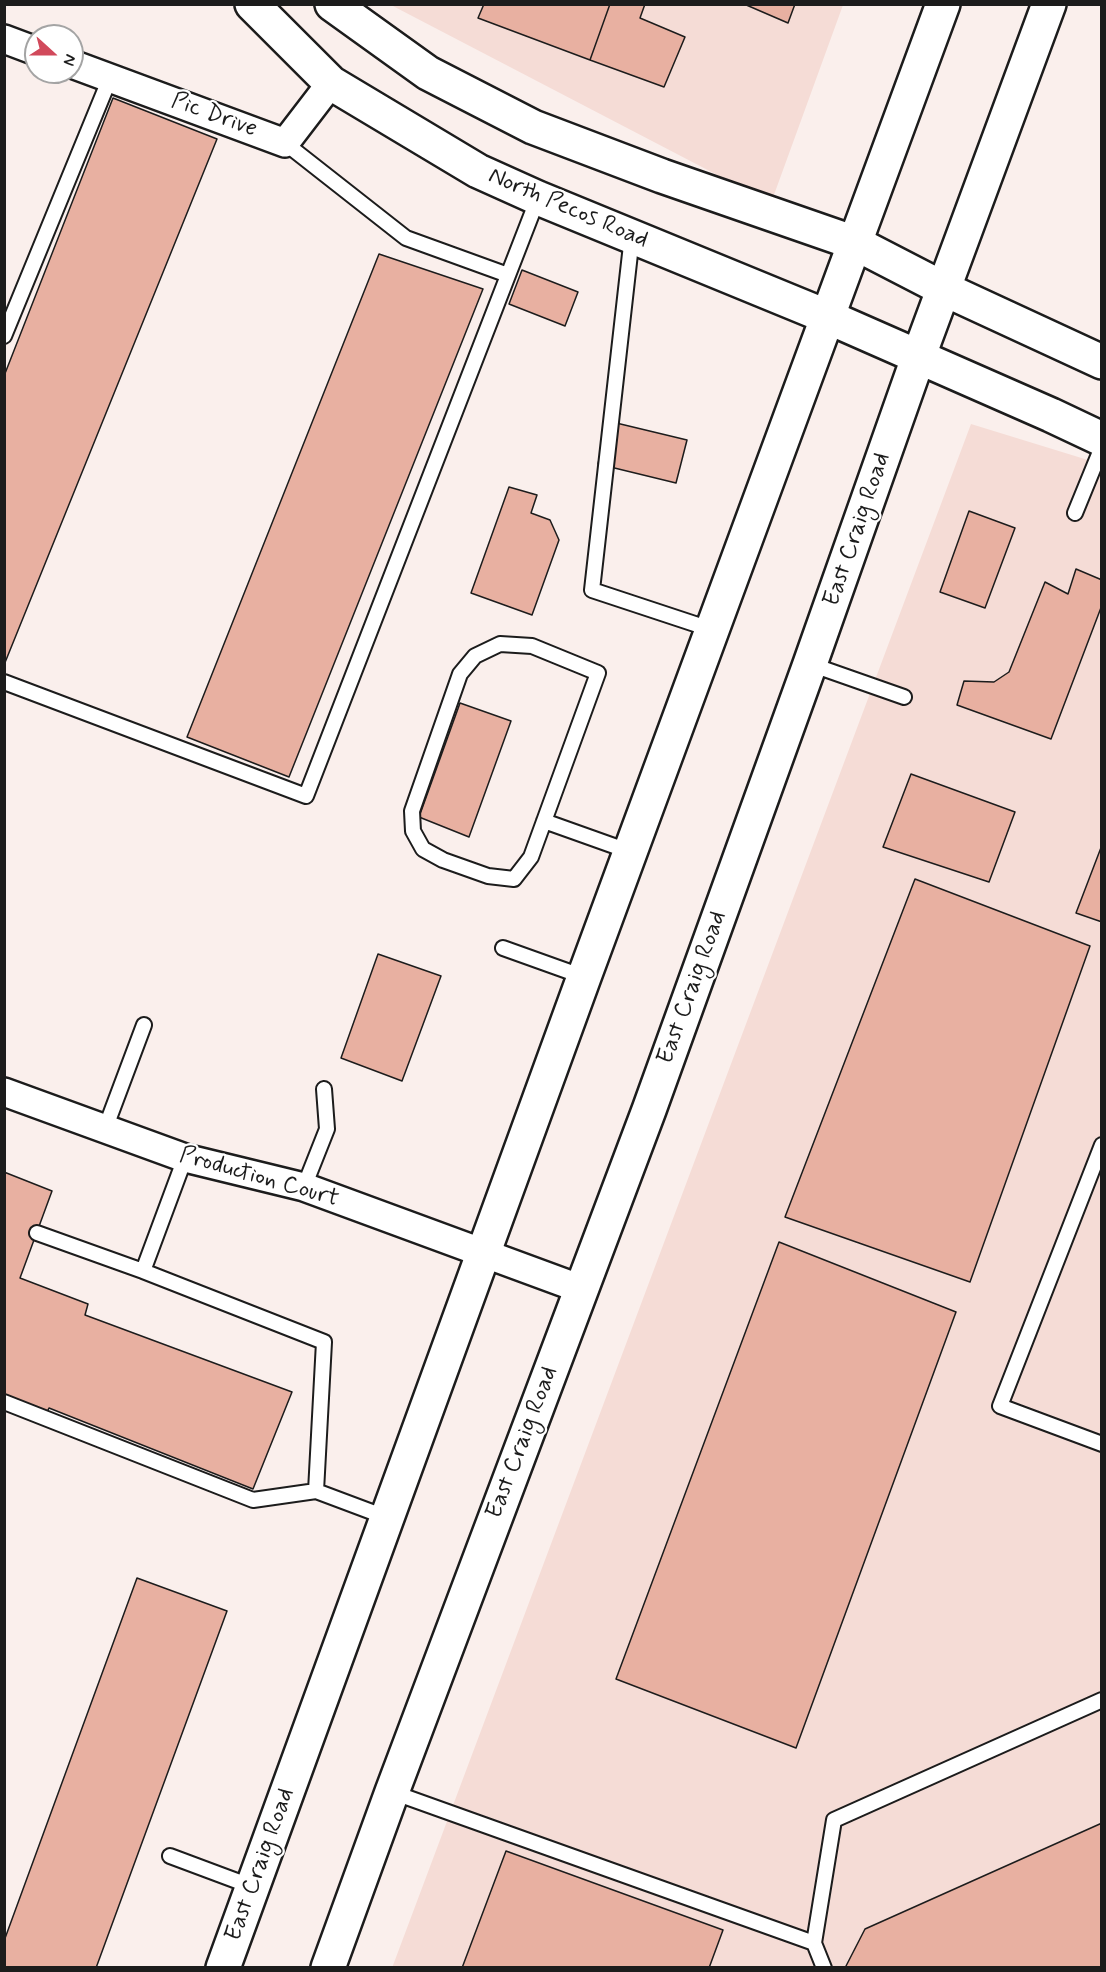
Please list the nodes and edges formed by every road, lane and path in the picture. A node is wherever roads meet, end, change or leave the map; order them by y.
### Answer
1 (252, 4) edge
2 (332, 4) edge
3 (943, 4) edge
4 (1049, 4) edge
5 (4, 39) edge
6 (24, 46) edge
7 (84, 68) edge
8 (110, 78) junction
9 (331, 83) junction
10 (285, 143) junction
11 (538, 198) junction
12 (632, 236) junction
13 (855, 243) junction
14 (508, 275) junction
15 (944, 289) junction
16 (828, 317) junction
17 (4, 336) edge
18 (918, 358) junction
19 (1101, 362) edge
20 (1101, 439) edge
21 (1101, 447) edge
22 (1074, 513) dead end
23 (713, 630) junction
24 (810, 664) junction
25 (4, 682) edge
26 (904, 697) dead end
27 (544, 821) junction
28 (631, 852) junction
29 (503, 948) dead end
30 (584, 977) junction
31 (144, 1025) dead end
32 (324, 1089) dead end
33 (4, 1092) edge
34 (105, 1129) junction
35 (1101, 1145) edge
36 (185, 1158) junction
37 (304, 1187) junction
38 (37, 1233) dead end
39 (484, 1254) junction
40 (143, 1271) junction
41 (581, 1289) junction
42 (4, 1402) edge
43 (1101, 1444) edge
44 (316, 1491) junction
45 (388, 1518) junction
46 (1101, 1700) edge
47 (392, 1792) junction
48 (170, 1856) dead end
49 (253, 1887) junction
50 (814, 1943) junction
51 (223, 1968) edge
52 (328, 1968) edge
53 (824, 1968) edge

1 - 9 main road, North Pecos Road
2 - 13 main road
3 - 13 main road, East Craig Road
4 - 15 main road, East Craig Road
5 - 6 street
7 - 8 street, Pic Drive
8 - 10 street, Pic Drive
8 - 17 lane
9 - 10 street, Pic Drive
9 - 11 main road, North Pecos Road
10 - 14 lane
11 - 12 main road, North Pecos Road
11 - 14 lane
12 - 16 main road, North Pecos Road
12 - 23 lane
13 - 15 main road
13 - 16 main road, East Craig Road
14 - 25 lane
15 - 18 main road, East Craig Road
15 - 19 main road
16 - 18 main road, North Pecos Road
16 - 23 main road, East Craig Road
18 - 20 main road, North Pecos Road
18 - 24 main road, East Craig Road
21 - 22 lane
23 - 28 main road, East Craig Road
24 - 26 lane
24 - 41 main road, East Craig Road
27 - 27 lane
27 - 28 lane
28 - 30 main road, East Craig Road
29 - 30 lane
30 - 39 main road, East Craig Road
31 - 34 lane
32 - 37 lane
33 - 34 street, Production Court
34 - 36 street, Production Court
35 - 43 lane
36 - 37 street, Production Court
36 - 40 lane
37 - 39 street, Production Court
38 - 40 lane
39 - 41 street, Production Court
39 - 45 main road, East Craig Road
40 - 44 lane
41 - 47 main road, East Craig Road
42 - 44 lane
44 - 45 lane
45 - 49 main road, East Craig Road
46 - 50 lane
47 - 50 lane
47 - 52 main road, East Craig Road
48 - 49 lane
49 - 51 main road, East Craig Road
50 - 53 lane

